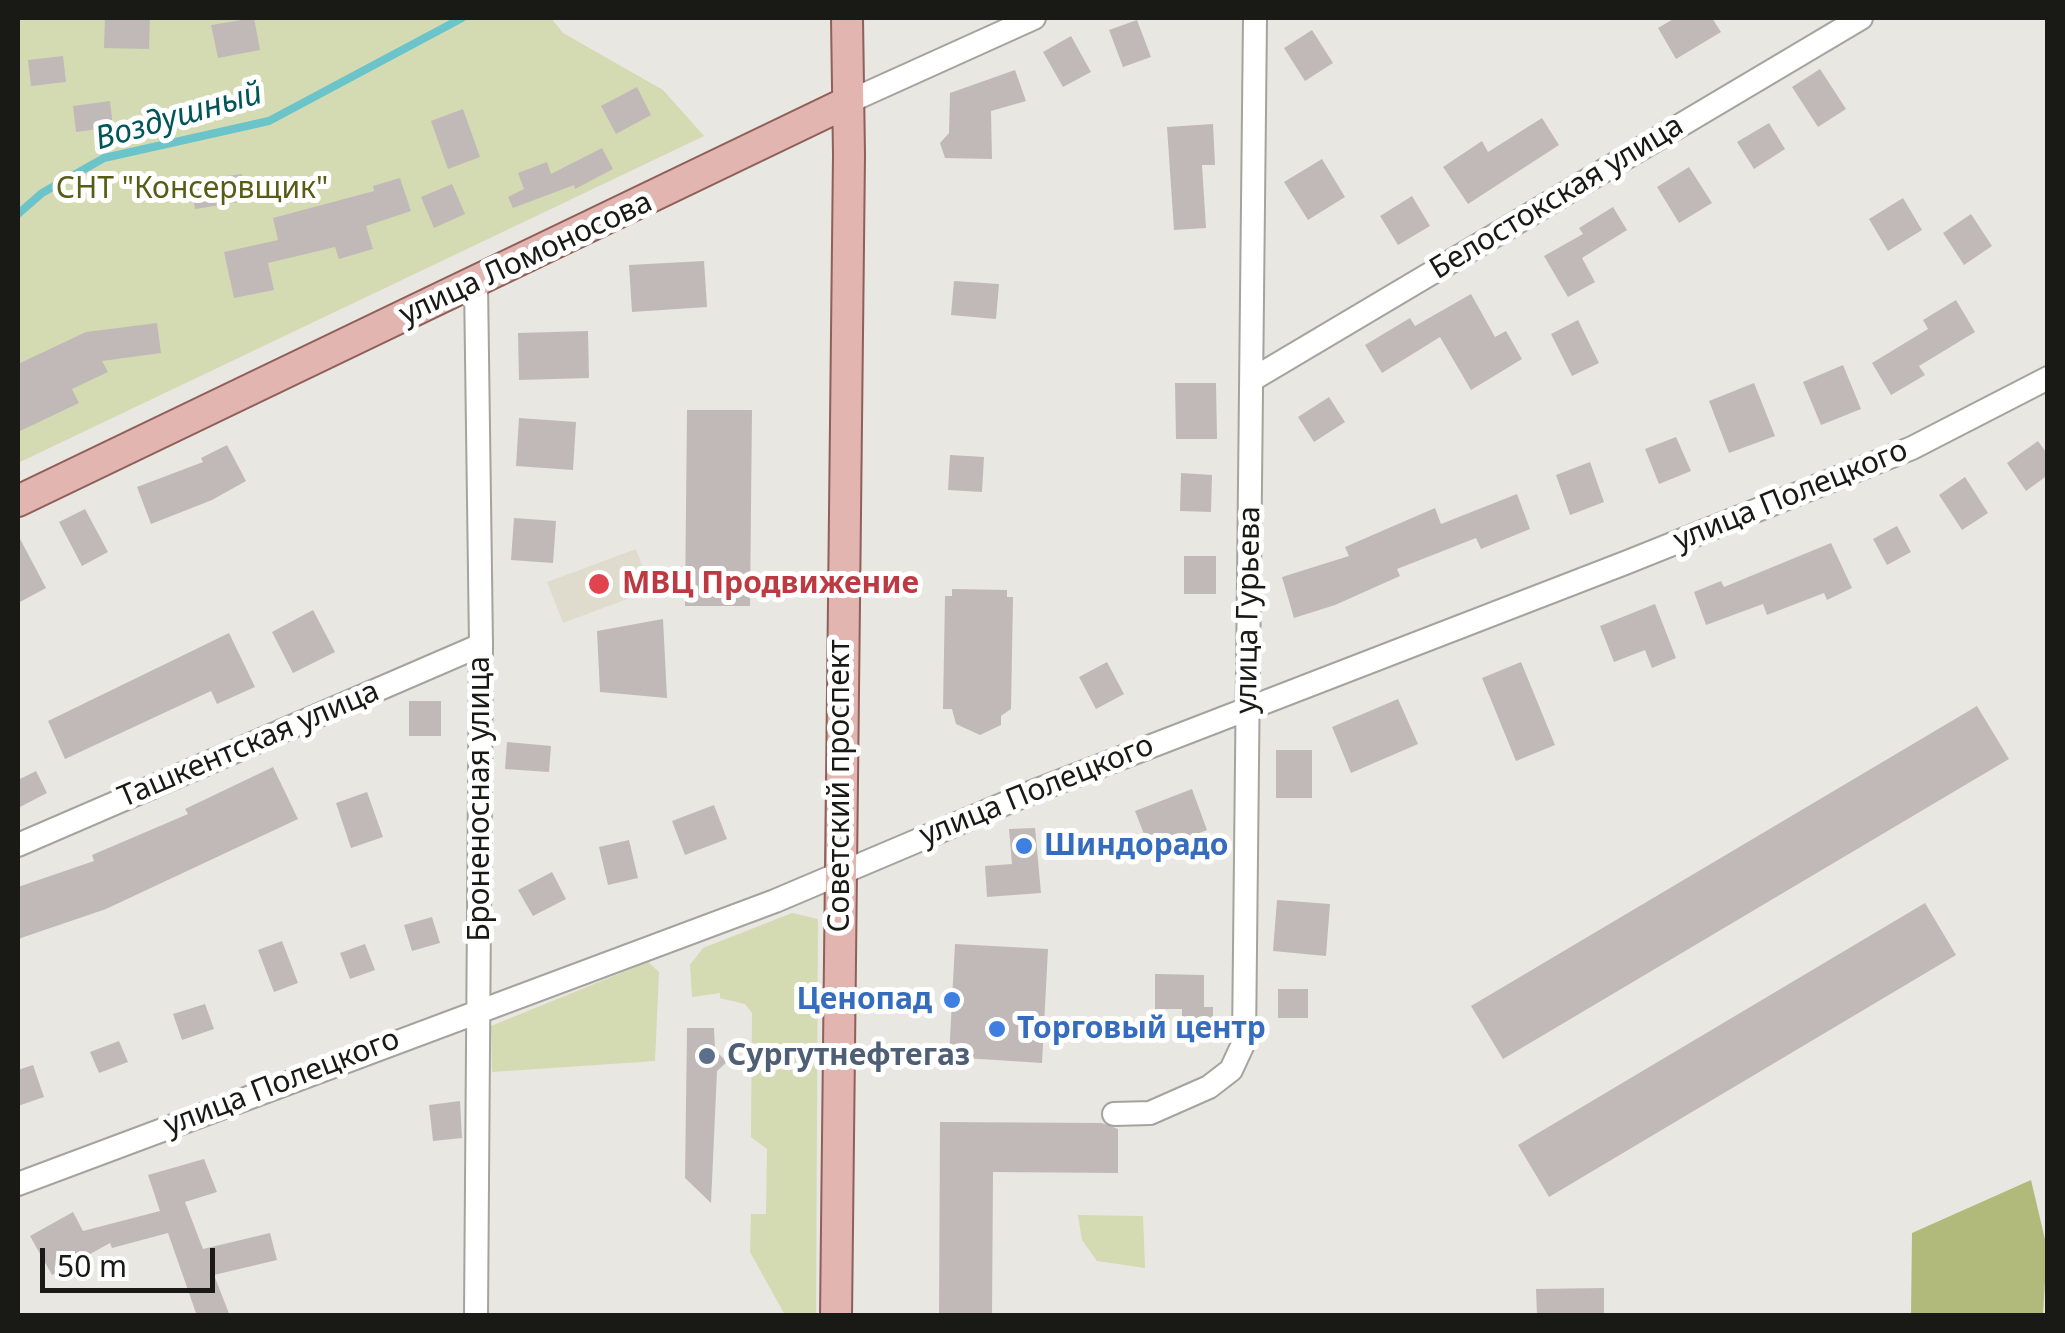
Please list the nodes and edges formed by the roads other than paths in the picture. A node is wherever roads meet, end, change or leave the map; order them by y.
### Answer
1 (846, 18) edge
2 (1034, 18) edge
3 (1255, 18) edge
4 (1860, 18) edge
5 (848, 102) junction
6 (476, 283) junction
7 (1254, 379) junction
8 (2046, 382) edge
9 (18, 501) edge
10 (481, 645) junction
11 (1246, 708) junction
12 (18, 845) edge
13 (840, 872) junction
14 (479, 1008) junction
15 (1114, 1114) dead end
16 (18, 1184) edge
17 (476, 1316) edge
18 (836, 1316) edge

1 - 5 main road, Советский проспект
2 - 5 street, улица Ломоносова
3 - 7 street, улица Гурьева
4 - 7 street, Белостокская улица
5 - 6 main road, улица Ломоносова
5 - 13 main road, Советский проспект
6 - 9 main road, улица Ломоносова
6 - 10 street, Броненосная улица
7 - 11 street, улица Гурьева
8 - 11 street, улица Полецкого
10 - 12 street, Ташкентская улица
10 - 14 street, Броненосная улица
11 - 13 street, улица Полецкого
11 - 15 street, улица Гурьева
13 - 14 street, улица Полецкого
13 - 18 main road, Советский проспект
14 - 16 street, улица Полецкого
14 - 17 street, Броненосная улица

